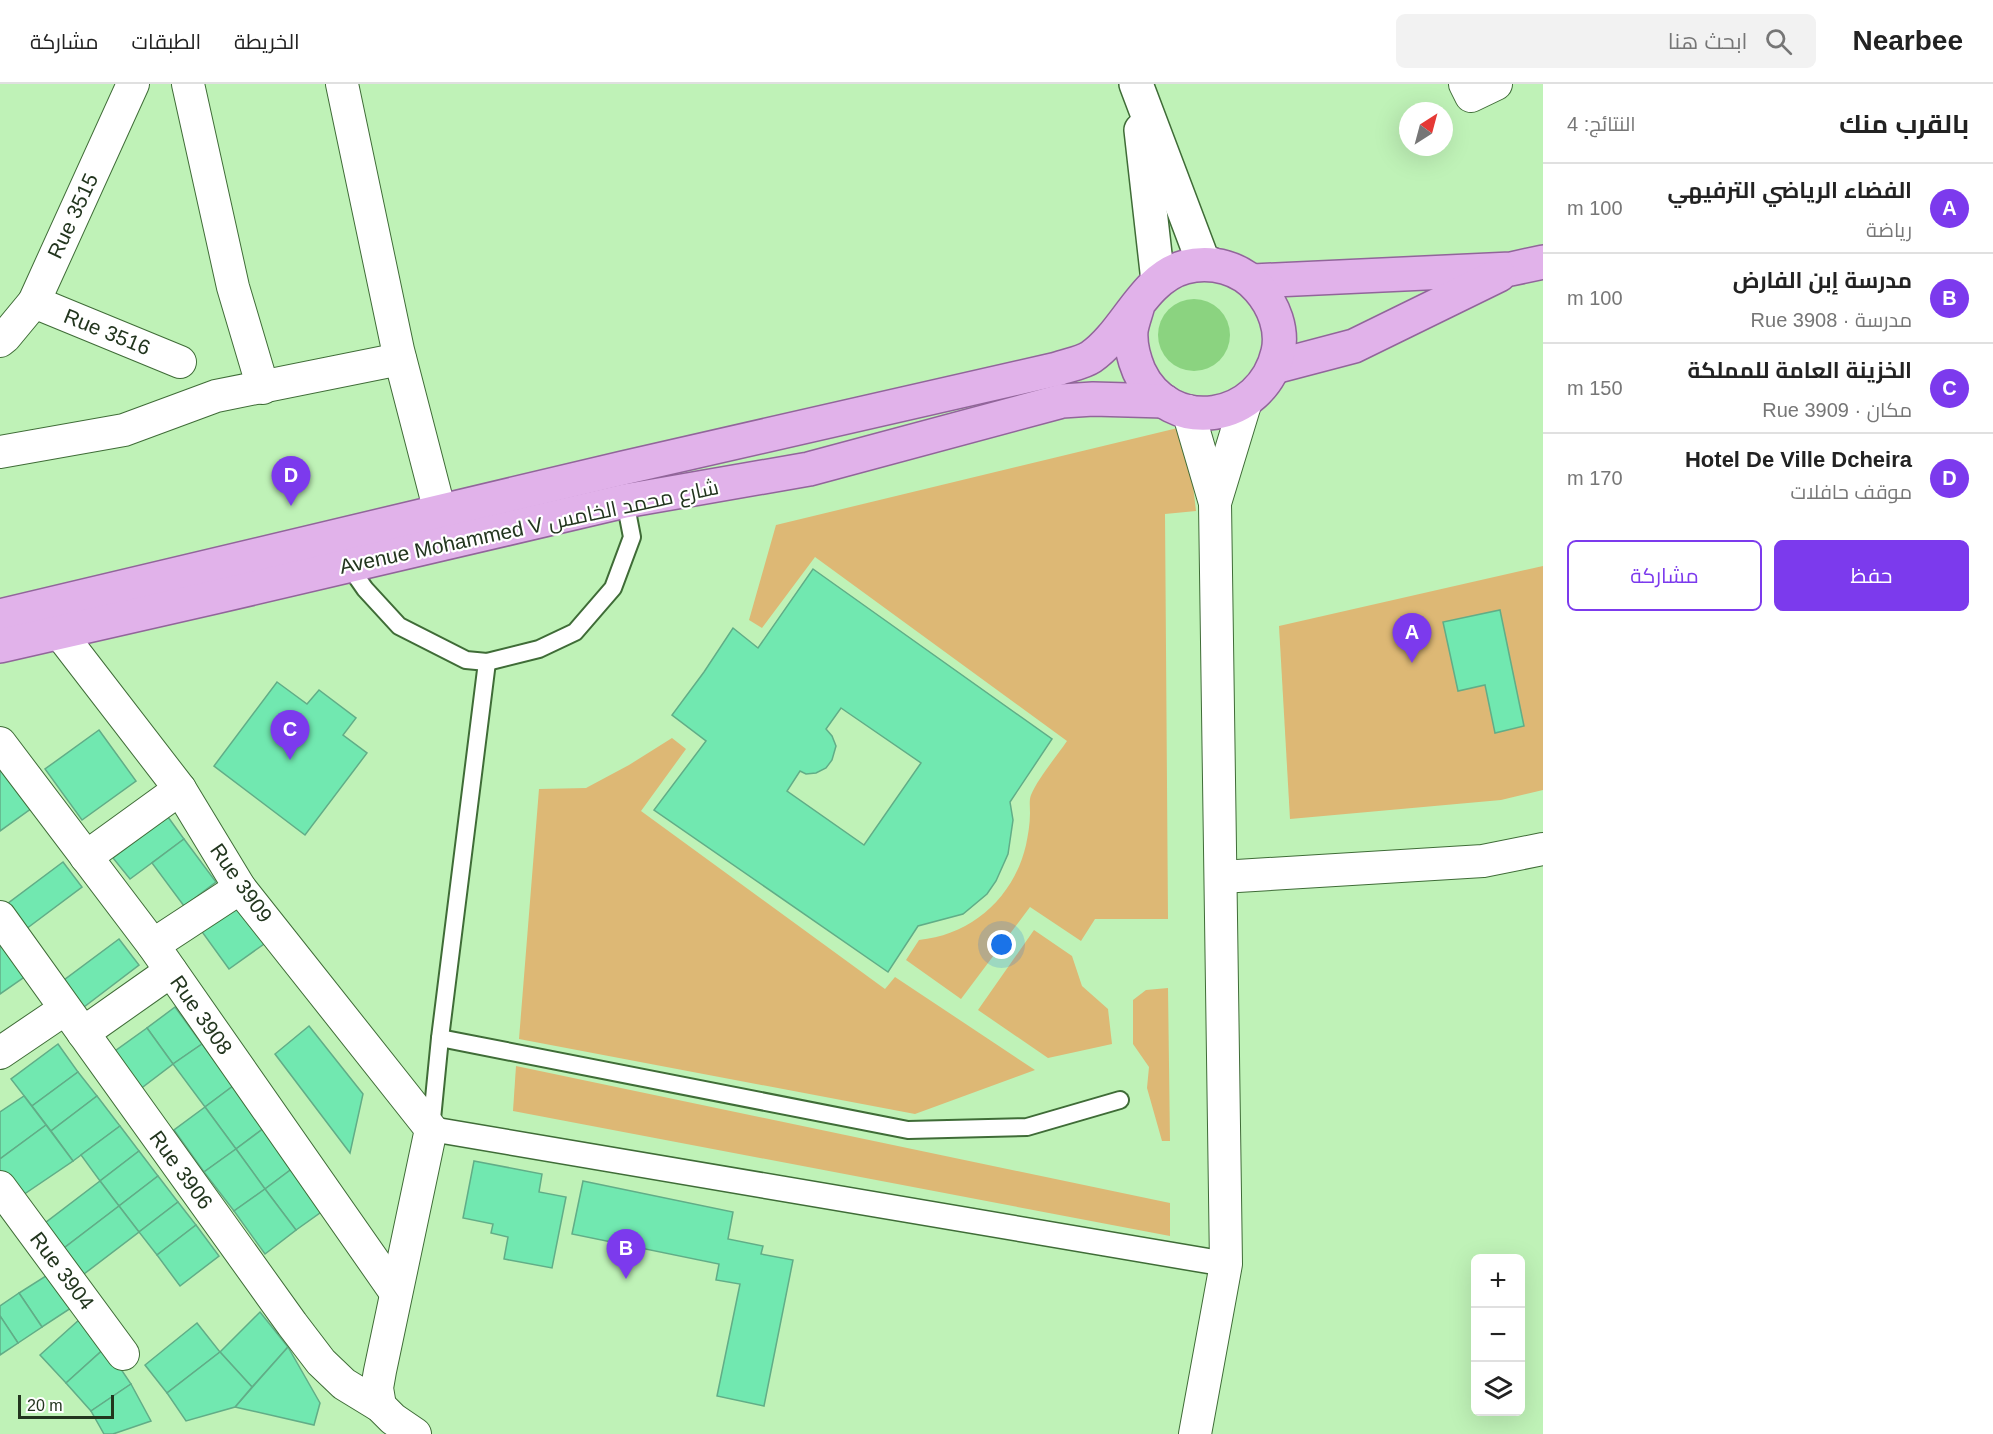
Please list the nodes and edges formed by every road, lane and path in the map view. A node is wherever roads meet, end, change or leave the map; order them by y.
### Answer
1 (134, 84) edge
2 (188, 84) edge
3 (342, 84) edge
4 (1136, 84) edge
5 (1465, 84) edge
6 (1496, 84) edge
7 (1543, 262) edge
8 (1211, 264) junction
9 (1512, 269) junction
10 (1253, 281) junction
11 (1148, 293) junction
12 (34, 302) junction
13 (0, 340) edge
14 (400, 359) junction
15 (180, 362) dead end
16 (1274, 367) junction
17 (263, 388) junction
18 (1246, 401) junction
19 (1176, 406) junction
20 (0, 452) edge
21 (626, 501) junction
22 (1215, 502) junction
23 (440, 512) junction
24 (349, 566) junction
25 (0, 616) edge
26 (59, 632) junction
27 (0, 645) edge
28 (487, 662) junction
29 (0, 743) edge
30 (180, 789) junction
31 (1543, 849) edge
32 (86, 857) junction
33 (1221, 877) junction
34 (240, 888) junction
35 (0, 916) edge
36 (153, 945) junction
37 (171, 971) junction
38 (74, 1021) junction
39 (440, 1038) junction
40 (0, 1053) edge
41 (1120, 1100) dead end
42 (431, 1129) junction
43 (0, 1187) edge
44 (1226, 1264) junction
45 (396, 1293) junction
46 (123, 1354) dead end
47 (380, 1407) junction
48 (415, 1434) edge
49 (1196, 1434) edge

1 - 12 street, Rue 3515
2 - 17 street
3 - 14 street
4 - 8 street
4 - 11 street
5 - 6 street
7 - 9 main road
8 - 10 main road
8 - 11 main road
9 - 10 main road
9 - 16 main road
10 - 16 main road
11 - 19 main road
11 - 23 main road, Avenue Mohammed V شارع محمد الخامس
12 - 13 street, Rue 3515
12 - 15 street, Rue 3516
14 - 17 street
14 - 23 street
16 - 18 main road
17 - 20 street
18 - 19 main road
18 - 22 street
19 - 21 main road, Avenue Mohammed V شارع محمد الخامس
19 - 22 street
21 - 24 main road, Avenue Mohammed V شارع محمد الخامس
21 - 28 lane
22 - 33 street
23 - 25 main road, Avenue Mohammed V شارع محمد الخامس
24 - 26 main road, Avenue Mohammed V شارع محمد الخامس
24 - 28 lane
26 - 27 main road, Avenue Mohammed V شارع محمد الخامس
26 - 30 street, Rue 3909
28 - 39 lane
29 - 32 street, Rue 3908
30 - 32 street
30 - 34 street, Rue 3909
31 - 33 street
32 - 36 street, Rue 3908
33 - 44 street
34 - 36 street
34 - 42 street, Rue 3909
35 - 38 street, Rue 3906
36 - 37 street, Rue 3908
37 - 38 street
37 - 45 street, Rue 3908
38 - 40 street
38 - 47 street, Rue 3906
39 - 41 lane
39 - 42 lane
42 - 44 street
42 - 45 street
43 - 46 street, Rue 3904
44 - 49 street
45 - 47 street
47 - 48 street, Rue 3906

